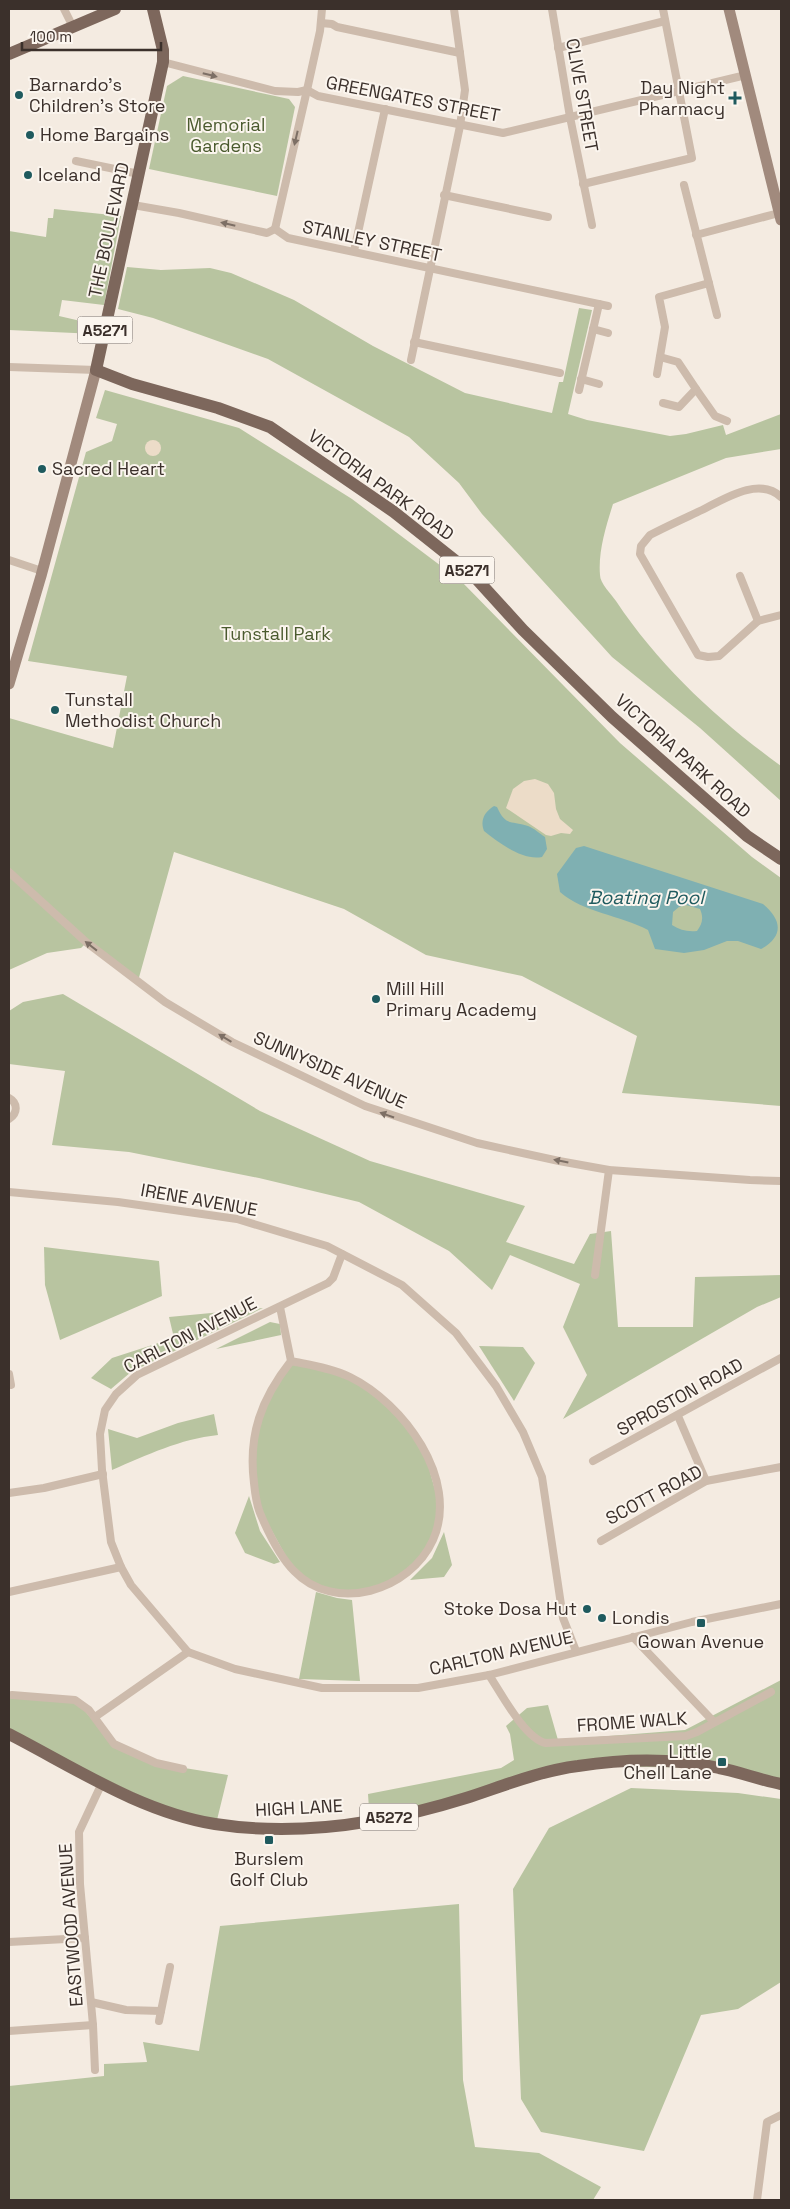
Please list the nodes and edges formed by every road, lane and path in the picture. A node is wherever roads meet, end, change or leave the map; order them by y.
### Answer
1 (64, 9) edge
2 (116, 9) edge
3 (153, 9) edge
4 (322, 9) edge
5 (454, 9) edge
6 (552, 9) edge
7 (663, 9) edge
8 (729, 9) edge
9 (665, 20) junction
10 (320, 23) junction
11 (73, 26) junction
12 (558, 48) junction
13 (460, 53) junction
14 (9, 54) edge
15 (163, 62) junction
16 (746, 75) junction
17 (307, 90) junction
18 (678, 91) junction
19 (385, 109) junction
20 (570, 117) junction
21 (460, 126) junction
22 (76, 161) dead end
23 (139, 174) junction
24 (584, 185) junction
25 (684, 185) dead end
26 (444, 195) junction
27 (133, 206) junction
28 (548, 217) dead end
29 (780, 217) edge
30 (592, 225) dead end
31 (275, 229) junction
32 (696, 235) junction
33 (354, 251) junction
34 (429, 268) junction
35 (709, 283) junction
36 (599, 304) junction
37 (608, 306) dead end
38 (717, 315) dead end
39 (593, 329) junction
40 (608, 332) dead end
41 (414, 342) junction
42 (660, 357) junction
43 (411, 360) dead end
44 (9, 367) edge
45 (96, 370) junction
46 (560, 373) dead end
47 (657, 374) dead end
48 (581, 379) junction
49 (599, 384) dead end
50 (696, 389) junction
51 (579, 390) dead end
52 (663, 403) dead end
53 (727, 421) dead end
54 (781, 497) edge
55 (9, 560) edge
56 (42, 571) junction
57 (740, 576) dead end
58 (781, 614) edge
59 (758, 621) junction
60 (9, 684) edge
61 (781, 858) edge
62 (9, 872) edge
63 (9, 1098) edge
64 (9, 1119) edge
65 (609, 1170) junction
66 (781, 1181) edge
67 (9, 1192) edge
68 (342, 1254) junction
69 (595, 1274) dead end
70 (280, 1307) junction
71 (781, 1358) edge
72 (291, 1361) junction
73 (9, 1374) edge
74 (11, 1385) dead end
75 (678, 1416) junction
76 (593, 1462) dead end
77 (781, 1467) edge
78 (103, 1474) junction
79 (706, 1482) junction
80 (9, 1493) edge
81 (601, 1541) dead end
82 (121, 1567) junction
83 (9, 1592) edge
84 (781, 1604) edge
85 (633, 1637) junction
86 (576, 1651) junction
87 (188, 1652) junction
88 (489, 1675) junction
89 (771, 1692) dead end
90 (12, 1695) dead end
91 (95, 1717) junction
92 (714, 1722) junction
93 (9, 1734) edge
94 (183, 1768) dead end
95 (102, 1783) junction
96 (781, 1784) edge
97 (85, 1938) junction
98 (9, 1942) edge
99 (170, 1967) dead end
100 (91, 2002) junction
101 (161, 2011) junction
102 (159, 2021) dead end
103 (93, 2024) junction
104 (9, 2031) edge
105 (96, 2070) dead end
106 (781, 2115) edge
107 (757, 2200) edge

1 - 11 street
2 - 11 main road
3 - 15 main road, THE BOULEVARD / A5271
4 - 10 street
5 - 13 street
6 - 12 street, CLIVE STREET
7 - 9 street
8 - 16 street
9 - 12 street
9 - 18 street
10 - 13 street
10 - 17 street
11 - 14 main road
12 - 20 street, CLIVE STREET
13 - 21 street
15 -> 17 street, GREENGATES STREET
15 - 23 main road, THE BOULEVARD / A5271
16 - 18 street, GREENGATES STREET
16 - 29 street
17 - 19 street, GREENGATES STREET
17 -> 31 street
18 - 20 street, GREENGATES STREET
18 - 24 street
19 - 21 street, GREENGATES STREET
19 - 33 street
20 - 21 street, GREENGATES STREET
20 - 24 street, CLIVE STREET
21 - 26 street
22 - 23 street
23 - 27 main road, THE BOULEVARD / A5271
24 - 30 street, CLIVE STREET
25 - 32 street
26 - 28 street
26 - 34 street
31 -> 27 street, STANLEY STREET
27 - 45 main road, THE BOULEVARD / A5271
29 - 32 street
31 - 33 street, STANLEY STREET
32 - 35 street
33 - 34 street, STANLEY STREET
34 - 36 street, STANLEY STREET
34 - 41 street
35 - 38 street
35 - 42 street
36 - 37 street, STANLEY STREET
36 - 39 street
39 - 40 street
39 - 48 street
41 - 43 street
41 - 46 street
42 - 47 street
42 - 50 street
44 - 45 street
45 - 56 street
45 - 61 main road, VICTORIA PARK ROAD / A5271
48 - 49 street
48 - 51 street
50 - 52 street
50 - 53 street
54 - 59 street
55 - 56 street
56 - 60 street
57 - 59 street
58 - 59 street
65 -> 62 street, SUNNYSIDE AVENUE
63 - 64 street
65 - 66 street, SUNNYSIDE AVENUE
65 - 69 street
67 - 68 street, IRENE AVENUE
68 - 70 street, CARLTON AVENUE
68 - 86 street, IRENE AVENUE
70 - 72 street
70 - 78 street, CARLTON AVENUE
71 - 75 street, SPROSTON ROAD
72 - 72 street
73 - 74 street
75 - 76 street, SPROSTON ROAD
75 - 79 street
77 - 79 street, SCOTT ROAD
78 - 80 street
78 - 82 street, CARLTON AVENUE
79 - 81 street, SCOTT ROAD
82 - 83 street
82 - 87 street, CARLTON AVENUE
84 - 85 street, CARLTON AVENUE
85 - 86 street, CARLTON AVENUE
85 - 92 street
86 - 88 street, CARLTON AVENUE
87 - 88 street, CARLTON AVENUE
87 - 91 street
88 - 92 street, FROME WALK
89 - 92 street, FROME WALK
90 - 91 street
91 - 94 street
93 - 95 main road, HIGH LANE / A5272
95 - 96 main road, HIGH LANE / A5272
95 - 97 street, EASTWOOD AVENUE
97 - 98 street
97 - 100 street, EASTWOOD AVENUE
99 - 101 street
100 - 101 street
100 - 103 street, EASTWOOD AVENUE
101 - 102 street
103 - 104 street
103 - 105 street, EASTWOOD AVENUE
106 - 107 street

